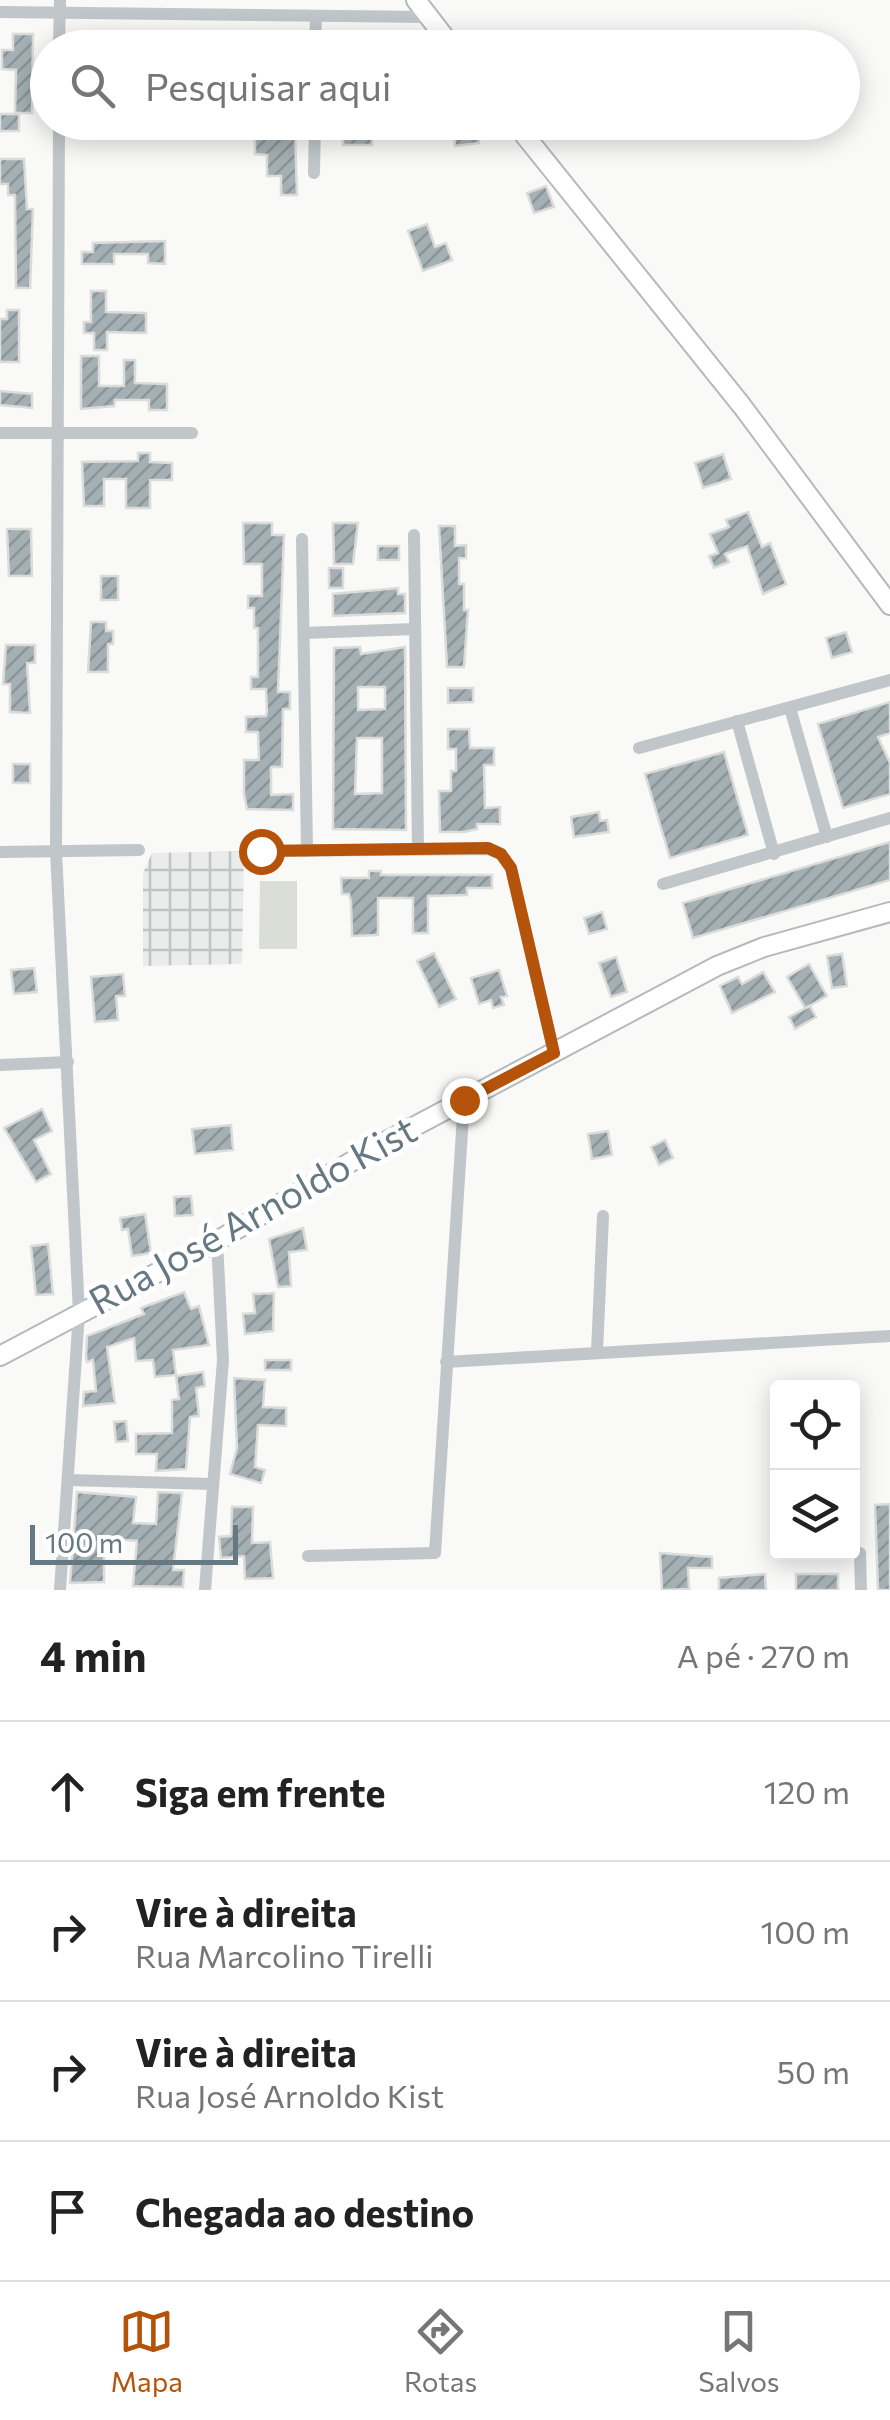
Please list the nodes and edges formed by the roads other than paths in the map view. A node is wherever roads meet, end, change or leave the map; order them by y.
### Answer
1 (416, 0) edge
2 (59, 6) edge
3 (0, 12) edge
4 (316, 16) junction
5 (429, 17) junction
6 (316, 30) edge
7 (439, 30) edge
8 (59, 140) edge
9 (315, 140) edge
10 (528, 140) edge
11 (314, 173) dead end
12 (0, 433) edge
13 (192, 433) dead end
14 (58, 434) junction
15 (414, 536) dead end
16 (302, 539) dead end
17 (890, 605) edge
18 (415, 629) junction
19 (304, 633) junction
20 (890, 680) edge
21 (790, 708) junction
22 (738, 722) junction
23 (639, 748) dead end
24 (890, 818) edge
25 (827, 837) junction
26 (139, 850) dead end
27 (308, 850) junction
28 (418, 850) junction
29 (261, 851) dead end
30 (0, 852) edge
31 (56, 852) junction
32 (774, 854) junction
33 (663, 884) dead end
34 (890, 912) edge
35 (554, 1053) junction
36 (68, 1062) junction
37 (0, 1065) edge
38 (464, 1100) junction
39 (603, 1216) dead end
40 (218, 1242) junction
41 (79, 1313) junction
42 (890, 1336) edge
43 (597, 1352) junction
44 (0, 1356) edge
45 (446, 1362) junction
46 (68, 1480) junction
47 (212, 1484) junction
48 (860, 1553) dead end
49 (308, 1556) dead end
50 (60, 1590) edge
51 (206, 1590) edge
52 (861, 1590) edge

1 - 5 street
2 - 3 street
2 - 4 street
4 - 5 street
4 - 6 street
5 - 7 street
8 - 14 street
9 - 11 street
10 - 17 street
12 - 14 street
13 - 14 street
14 - 31 street
15 - 18 street
16 - 19 street
18 - 19 street
18 - 28 street
19 - 27 street
20 - 21 street
21 - 22 street
21 - 25 street
22 - 23 street
22 - 32 street
24 - 25 street
25 - 32 street
26 - 31 street
27 - 28 street
27 - 29 street
28 - 35 street
30 - 31 street
31 - 36 street
32 - 33 street
34 - 35 street, Rua José Arnoldo Kist
35 - 38 street, Rua José Arnoldo Kist
36 - 37 street
36 - 41 street
38 - 40 street, Rua José Arnoldo Kist
38 - 45 street
39 - 43 street
40 - 41 street, Rua José Arnoldo Kist
40 - 47 street
41 - 44 street, Rua José Arnoldo Kist
41 - 46 street
42 - 43 street
43 - 45 street
45 - 49 street
46 - 47 street
46 - 50 street
47 - 51 street
48 - 52 street

